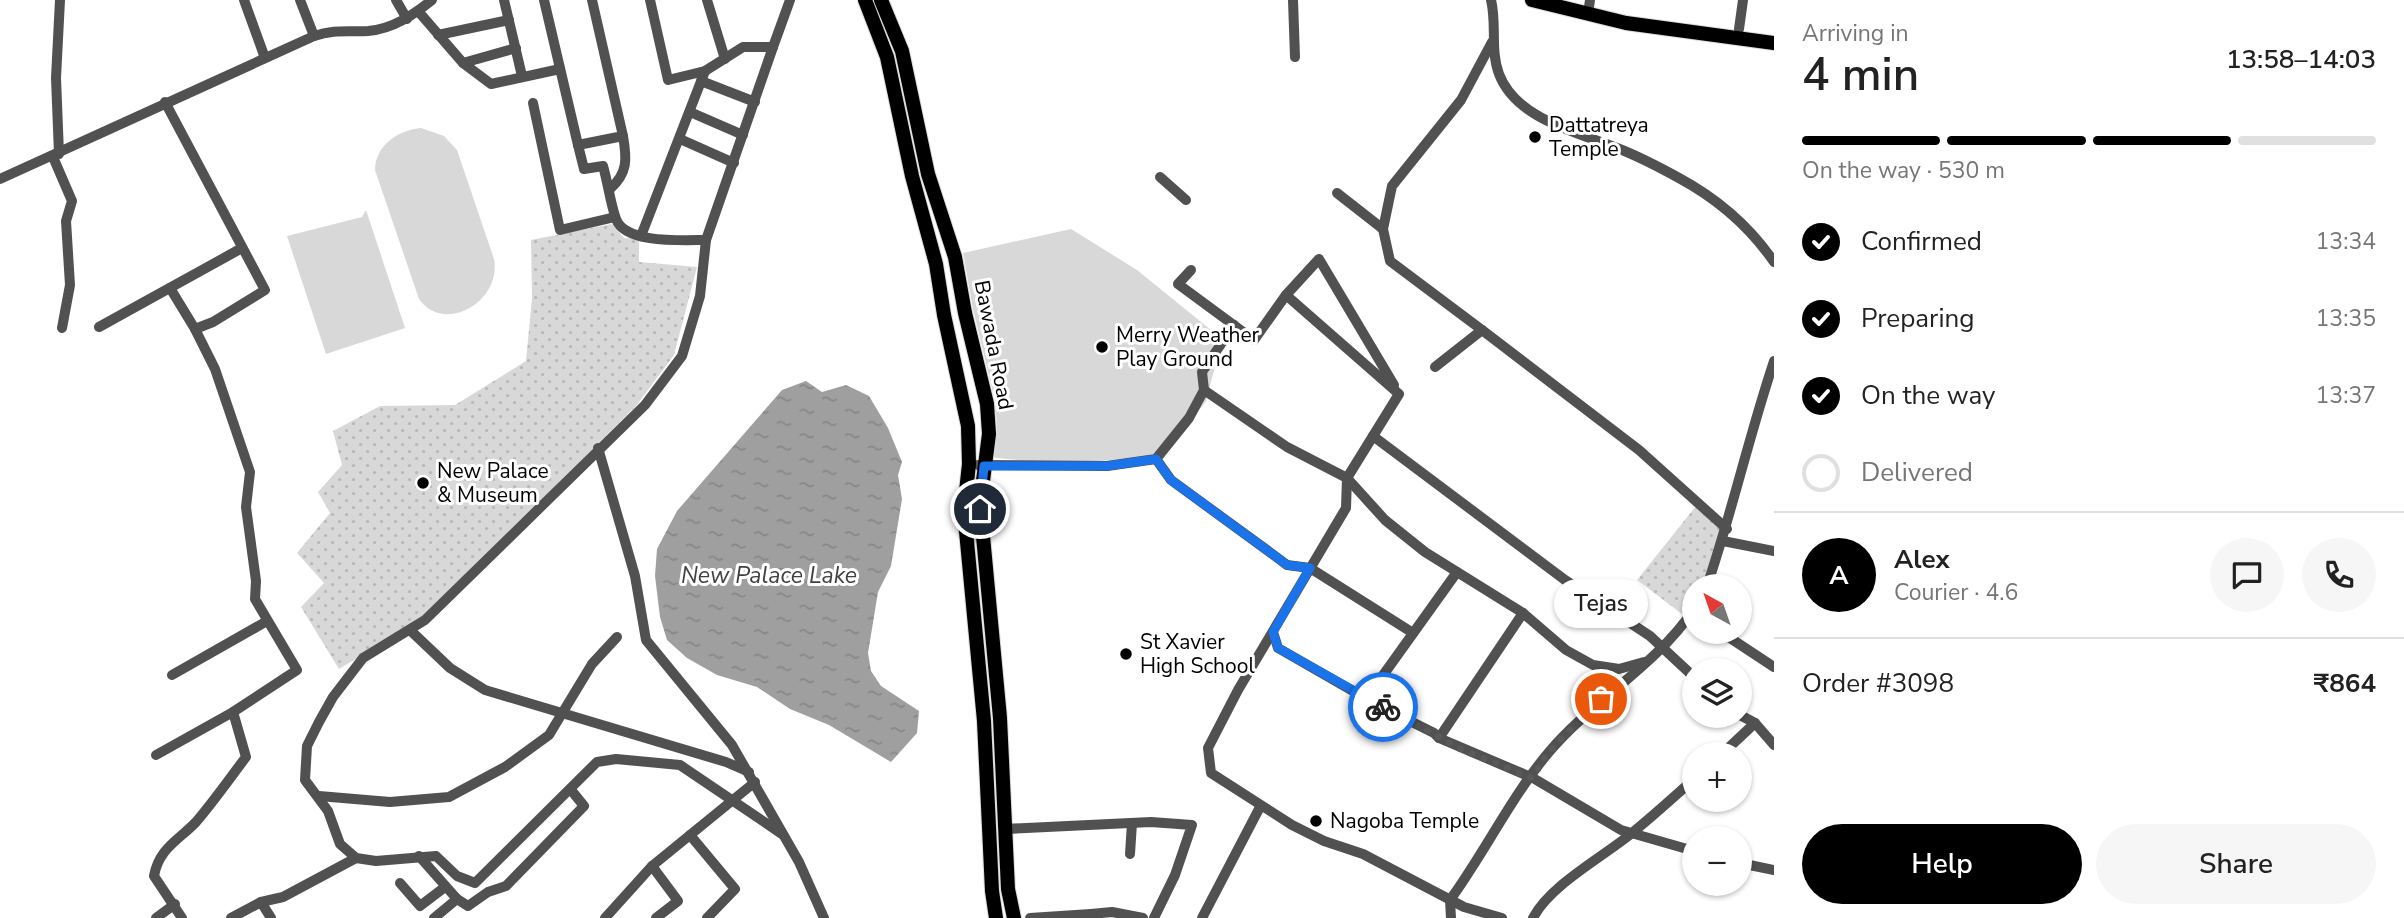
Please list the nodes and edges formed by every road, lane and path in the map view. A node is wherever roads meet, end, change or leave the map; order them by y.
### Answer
1 (61, 0) edge
2 (244, 0) edge
3 (300, 0) edge
4 (396, 0) edge
5 (432, 0) edge
6 (504, 0) edge
7 (544, 0) edge
8 (592, 0) edge
9 (650, 0) edge
10 (707, 0) edge
11 (790, 0) edge
12 (865, 0) edge
13 (881, 0) edge
14 (1293, 0) edge
15 (1491, 0) edge
16 (1532, 0) edge
17 (1563, 0) edge
18 (1743, 0) edge
19 (1589, 3) edge
20 (418, 11) junction
21 (407, 19) junction
22 (509, 20) junction
23 (1739, 29) junction
24 (1774, 33) edge
25 (439, 35) junction
26 (314, 36) junction
27 (1492, 42) junction
28 (1774, 43) edge
29 (773, 47) junction
30 (516, 48) junction
31 (1295, 57) dead end
32 (265, 58) junction
33 (725, 59) junction
34 (463, 63) junction
35 (560, 69) junction
36 (522, 76) junction
37 (703, 76) junction
38 (755, 102) junction
39 (165, 103) junction
40 (533, 103) dead end
41 (690, 111) junction
42 (743, 135) junction
43 (623, 136) junction
44 (680, 139) junction
45 (578, 145) junction
46 (56, 155) junction
47 (734, 163) junction
48 (1160, 177) dead end
49 (0, 179) edge
50 (610, 189) junction
51 (1337, 192) dead end
52 (1186, 200) dead end
53 (615, 217) junction
54 (1383, 229) junction
55 (641, 236) junction
56 (706, 240) junction
57 (243, 248) junction
58 (1774, 262) edge
59 (1191, 270) dead end
60 (170, 288) junction
61 (1286, 295) junction
62 (1234, 325) junction
63 (99, 327) dead end
64 (62, 328) dead end
65 (195, 328) junction
66 (1482, 330) junction
67 (1774, 361) edge
68 (1435, 367) dead end
69 (1204, 390) junction
70 (1399, 394) junction
71 (1373, 436) junction
72 (598, 448) junction
73 (1156, 459) junction
74 (976, 465) junction
75 (1347, 478) junction
76 (1727, 529) junction
77 (1723, 541) junction
78 (1774, 551) edge
79 (1310, 568) junction
80 (1457, 572) junction
81 (1711, 574) edge
82 (1523, 613) junction
83 (267, 621) junction
84 (1681, 623) edge
85 (411, 631) junction
86 (1273, 632) junction
87 (1413, 633) junction
88 (617, 637) dead end
89 (1739, 644) edge
90 (1663, 646) junction
91 (1644, 662) junction
92 (1682, 665) edge
93 (1774, 667) edge
94 (172, 675) dead end
95 (1366, 699) junction
96 (233, 712) junction
97 (563, 712) junction
98 (1752, 721) edge
99 (1755, 723) junction
100 (1439, 738) junction
101 (1734, 742) edge
102 (1774, 745) edge
103 (156, 755) dead end
104 (752, 777) junction
105 (1532, 778) junction
106 (1682, 789) edge
107 (571, 790) junction
108 (319, 796) junction
109 (734, 799) junction
110 (1260, 807) junction
111 (1132, 823) junction
112 (1005, 829) junction
113 (782, 834) junction
114 (1631, 834) junction
115 (690, 835) junction
116 (1682, 848) edge
117 (1130, 854) dead end
118 (419, 856) junction
119 (356, 858) junction
120 (1752, 865) edge
121 (652, 866) junction
122 (1774, 870) edge
123 (400, 883) dead end
124 (445, 887) junction
125 (457, 899) junction
126 (1450, 900) junction
127 (261, 902) junction
128 (175, 904) junction
129 (1091, 916) edge
130 (156, 918) edge
131 (182, 918) edge
132 (231, 918) edge
133 (271, 918) edge
134 (434, 918) edge
135 (606, 918) edge
136 (656, 918) edge
137 (707, 918) edge
138 (824, 918) edge
139 (996, 918) edge
140 (1014, 918) edge
141 (1030, 918) edge
142 (1143, 918) edge
143 (1154, 918) edge
144 (1202, 918) edge
145 (1451, 918) edge
146 (1502, 918) edge
147 (1533, 918) edge

1 - 46 street
2 - 32 street
3 - 26 street
4 - 21 street
5 - 20 street
6 - 22 street
7 - 35 street
8 - 43 street
9 - 37 street
10 - 33 street
11 - 29 street
12 - 74 main road
13 - 74 main road, Bawada Road
14 - 31 street
15 - 27 street
16 - 28 main road
17 - 19 main road
18 - 23 street
19 - 23 main road
20 - 21 street
20 - 25 street
21 - 26 street
22 - 25 street
22 - 30 street
23 - 24 main road
25 - 34 street
26 - 32 street
27 - 54 street
27 - 58 street
29 - 33 street
29 - 38 street
30 - 34 street
30 - 36 street
32 - 39 street
33 - 37 street
34 - 36 street
35 - 36 street
35 - 45 street
37 - 38 street
37 - 41 street
38 - 42 street
39 - 46 street
39 - 57 street
40 - 53 street
41 - 42 street
41 - 44 street
42 - 47 street
43 - 45 street
43 - 50 street
44 - 47 street
44 - 55 street
45 - 50 street
46 - 49 street
46 - 64 street
47 - 56 street
48 - 52 street
50 - 53 street
51 - 54 street
53 - 55 street
54 - 66 street
55 - 56 street
56 - 72 street
57 - 60 street
57 - 65 street
59 - 62 street
60 - 63 street
60 - 65 street
61 - 62 street
61 - 70 street
61 - 70 street
62 - 69 street
65 - 83 street
66 - 68 street
66 - 76 street
67 - 76 street
69 - 73 street
69 - 75 street
70 - 71 street
71 - 75 street
71 - 90 street
72 - 85 street
72 - 104 street
73 - 74 street
73 - 79 street
74 - 112 main road, Bawada Road
74 - 139 main road
75 - 79 street
75 - 80 street
76 - 77 street
77 - 78 street
77 - 81 street
79 - 86 street
79 - 87 street
80 - 82 street
80 - 87 street
82 - 91 street
82 - 100 street
83 - 94 street
83 - 96 street
84 - 90 street
85 - 97 street
85 - 108 street
86 - 95 street
86 - 110 street
87 - 95 street
88 - 97 street
89 - 93 street
90 - 91 street
90 - 92 street
91 - 105 street
95 - 100 street
96 - 103 street
96 - 128 street
97 - 104 street
97 - 108 street
98 - 99 street
99 - 101 street
99 - 102 street
100 - 105 street
104 - 109 street
104 - 113 street
105 - 114 street
105 - 126 street
106 - 114 street
107 - 109 street
107 - 118 street
107 - 125 street
108 - 119 street
109 - 113 street
109 - 115 street
110 - 126 street
110 - 144 street
111 - 112 street
111 - 117 street
111 - 143 street
112 - 140 main road, Bawada Road
113 - 138 street
114 - 116 street
114 - 147 street
115 - 121 street
115 - 137 street
118 - 119 street
118 - 124 street
119 - 127 street
120 - 122 street
121 - 135 street
121 - 136 street
123 - 124 street
124 - 125 street
125 - 134 street
126 - 145 street
126 - 146 street
127 - 132 street
127 - 133 street
128 - 130 street
128 - 131 street
129 - 141 street
129 - 142 street

